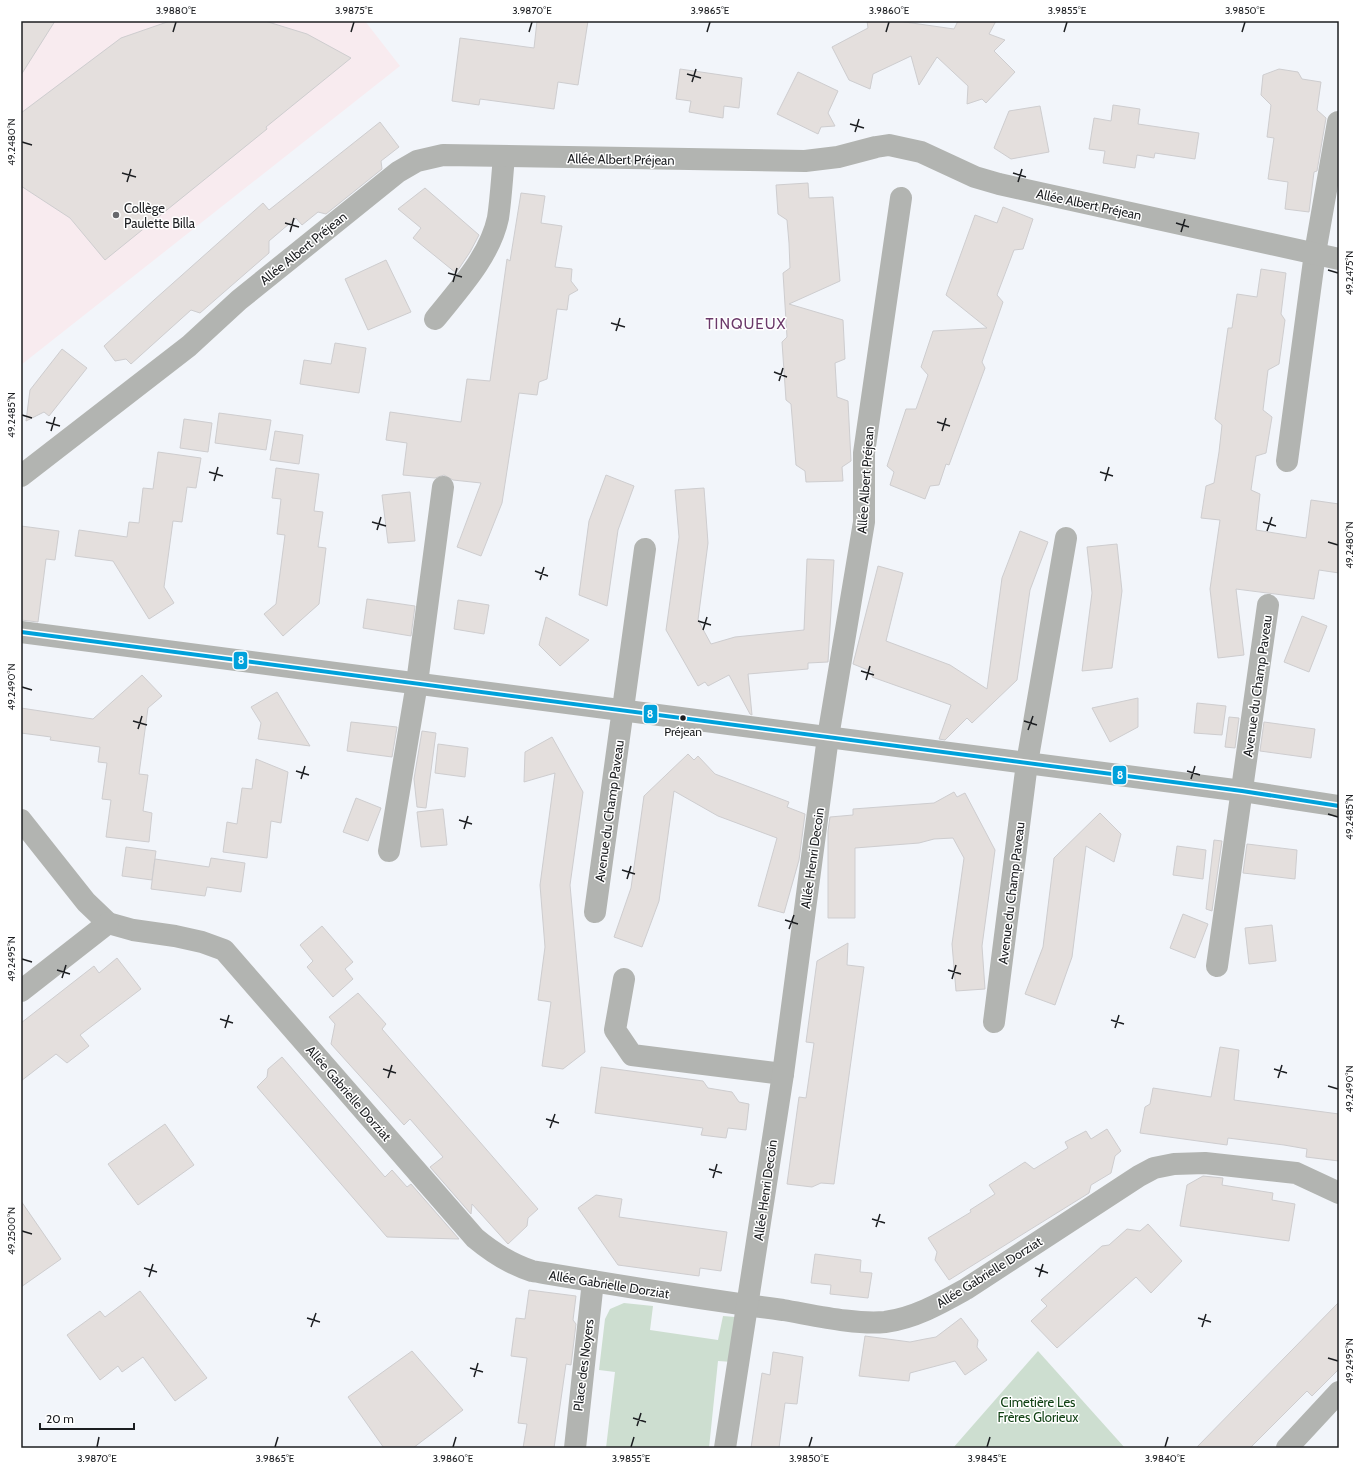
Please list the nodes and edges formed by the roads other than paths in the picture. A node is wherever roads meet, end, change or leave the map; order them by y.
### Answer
1 (1338, 122) dead end
2 (504, 157) junction
3 (901, 198) dead end
4 (1315, 253) junction
5 (1339, 259) edge
6 (435, 319) dead end
7 (1287, 461) dead end
8 (21, 476) edge
9 (443, 487) dead end
10 (1066, 538) dead end
11 (645, 549) dead end
12 (1268, 605) dead end
13 (21, 632) edge
14 (417, 683) junction
15 (622, 710) junction
16 (828, 737) junction
17 (1027, 763) junction
18 (1242, 791) junction
19 (1339, 806) edge
20 (21, 820) edge
21 (389, 850) dead end
22 (595, 912) dead end
23 (108, 923) junction
24 (1217, 966) dead end
25 (624, 979) dead end
26 (21, 991) edge
27 (994, 1022) dead end
28 (782, 1074) junction
29 (1339, 1193) edge
30 (593, 1281) junction
31 (748, 1306) junction
32 (1339, 1392) edge
33 (575, 1448) edge
34 (725, 1448) edge
35 (1287, 1448) edge

1 - 4 street
2 - 4 street, Allée Albert Préjean
2 - 6 street
2 - 8 street, Allée Albert Préjean
3 - 16 street, Allée Albert Préjean
4 - 5 street, Allée Albert Préjean
4 - 7 street
9 - 14 street
10 - 17 street, Avenue du Champ Paveau
11 - 15 street, Avenue du Champ Paveau
12 - 18 street, Avenue du Champ Paveau
13 - 14 street
14 - 15 street
14 - 21 street
15 - 16 street
15 - 22 street, Avenue du Champ Paveau
16 - 17 street
16 - 28 street, Allée Henri Decoin
17 - 18 street
17 - 27 street, Avenue du Champ Paveau
18 - 19 street
18 - 24 street, Avenue du Champ Paveau
20 - 23 street, Allée Gabrielle Dorziat
23 - 26 street
23 - 30 street, Allée Gabrielle Dorziat
25 - 28 street
28 - 31 street, Allée Henri Decoin
29 - 31 street, Allée Gabrielle Dorziat
30 - 31 street, Allée Gabrielle Dorziat
30 - 33 street, Place des Noyers
31 - 34 street
32 - 35 street

